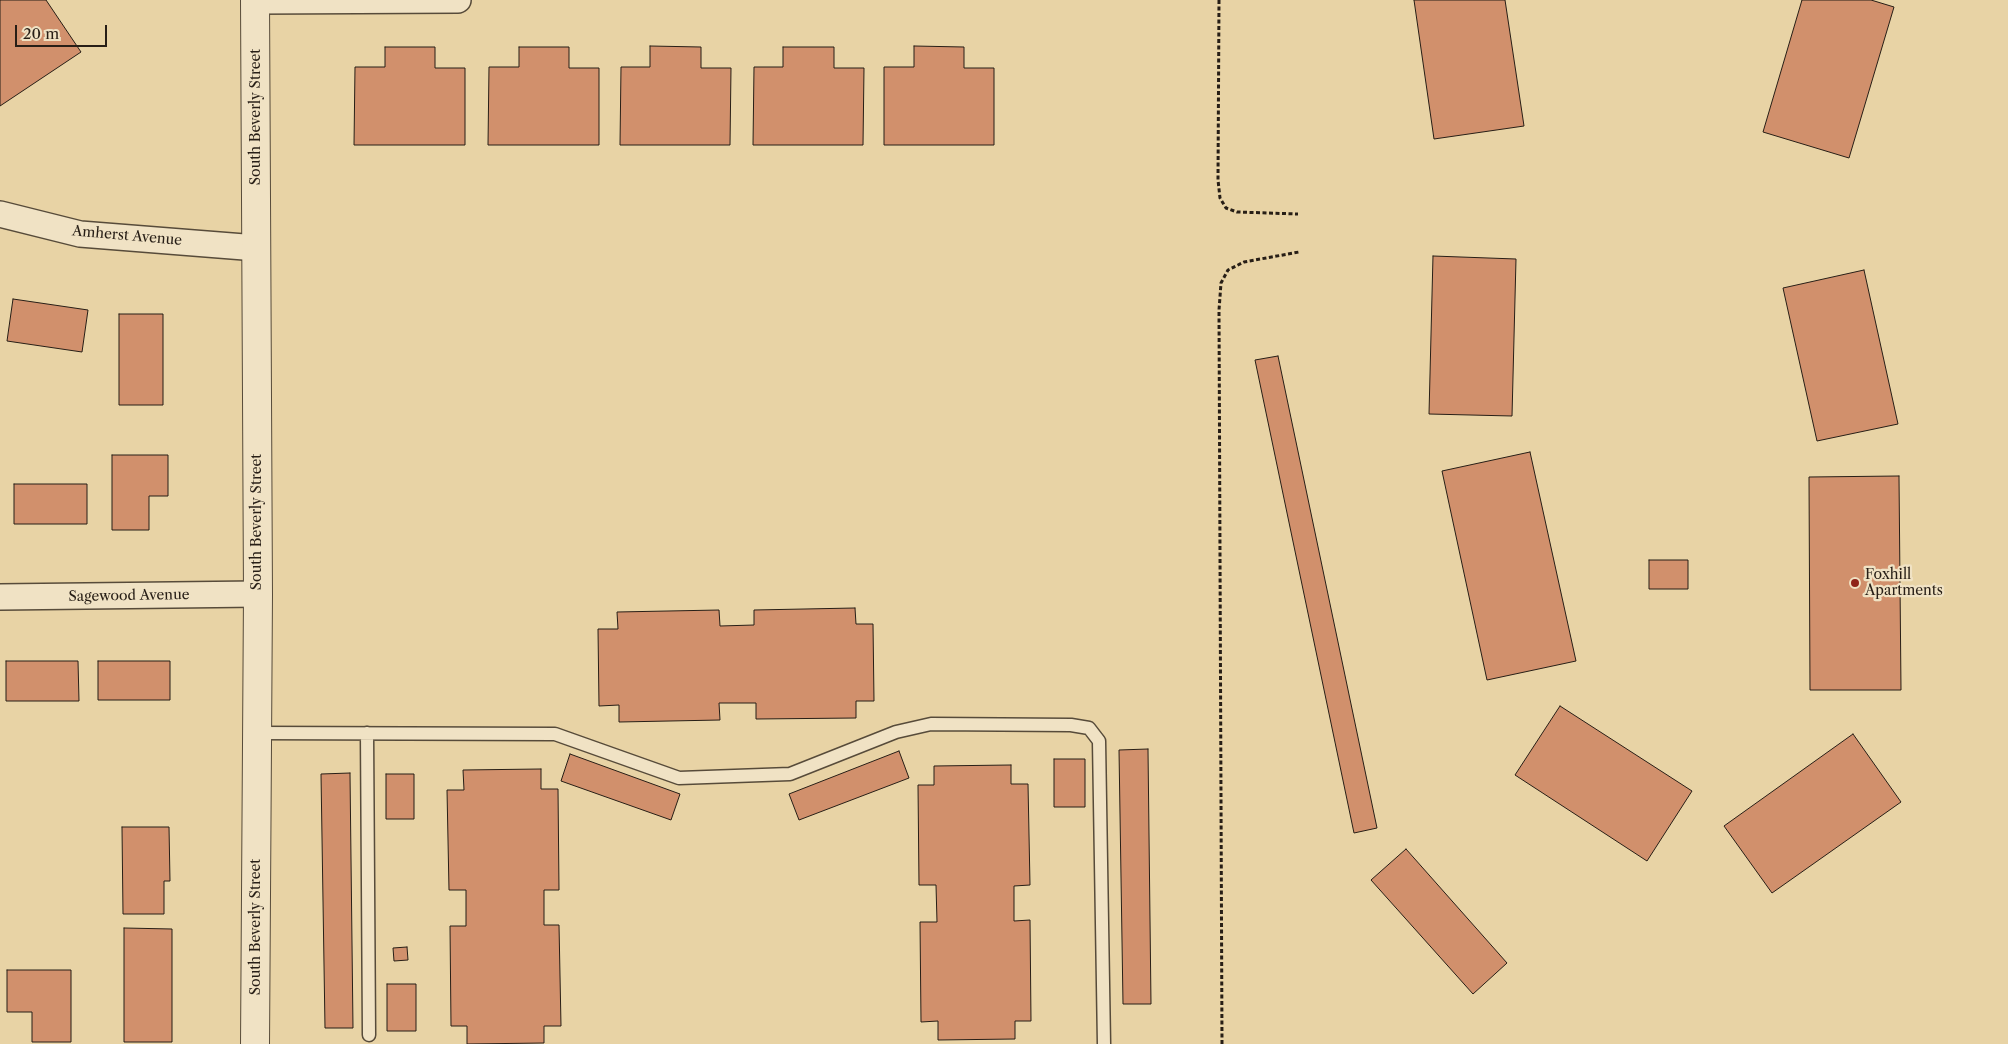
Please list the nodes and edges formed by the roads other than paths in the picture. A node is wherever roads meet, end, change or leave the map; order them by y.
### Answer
1 (255, 0) edge
2 (458, 0) edge
3 (0, 214) edge
4 (256, 248) junction
5 (258, 594) junction
6 (0, 597) edge
7 (257, 733) junction
8 (367, 733) junction
9 (370, 1035) dead end
10 (255, 1044) edge
11 (1104, 1044) edge

1 - 2 street
1 - 4 street, South Beverly Street
3 - 4 street, Amherst Avenue
4 - 5 street, South Beverly Street
5 - 6 street, Sagewood Avenue
5 - 7 street, South Beverly Street
7 - 8 lane
7 - 10 street, South Beverly Street
8 - 9 lane
8 - 11 lane

